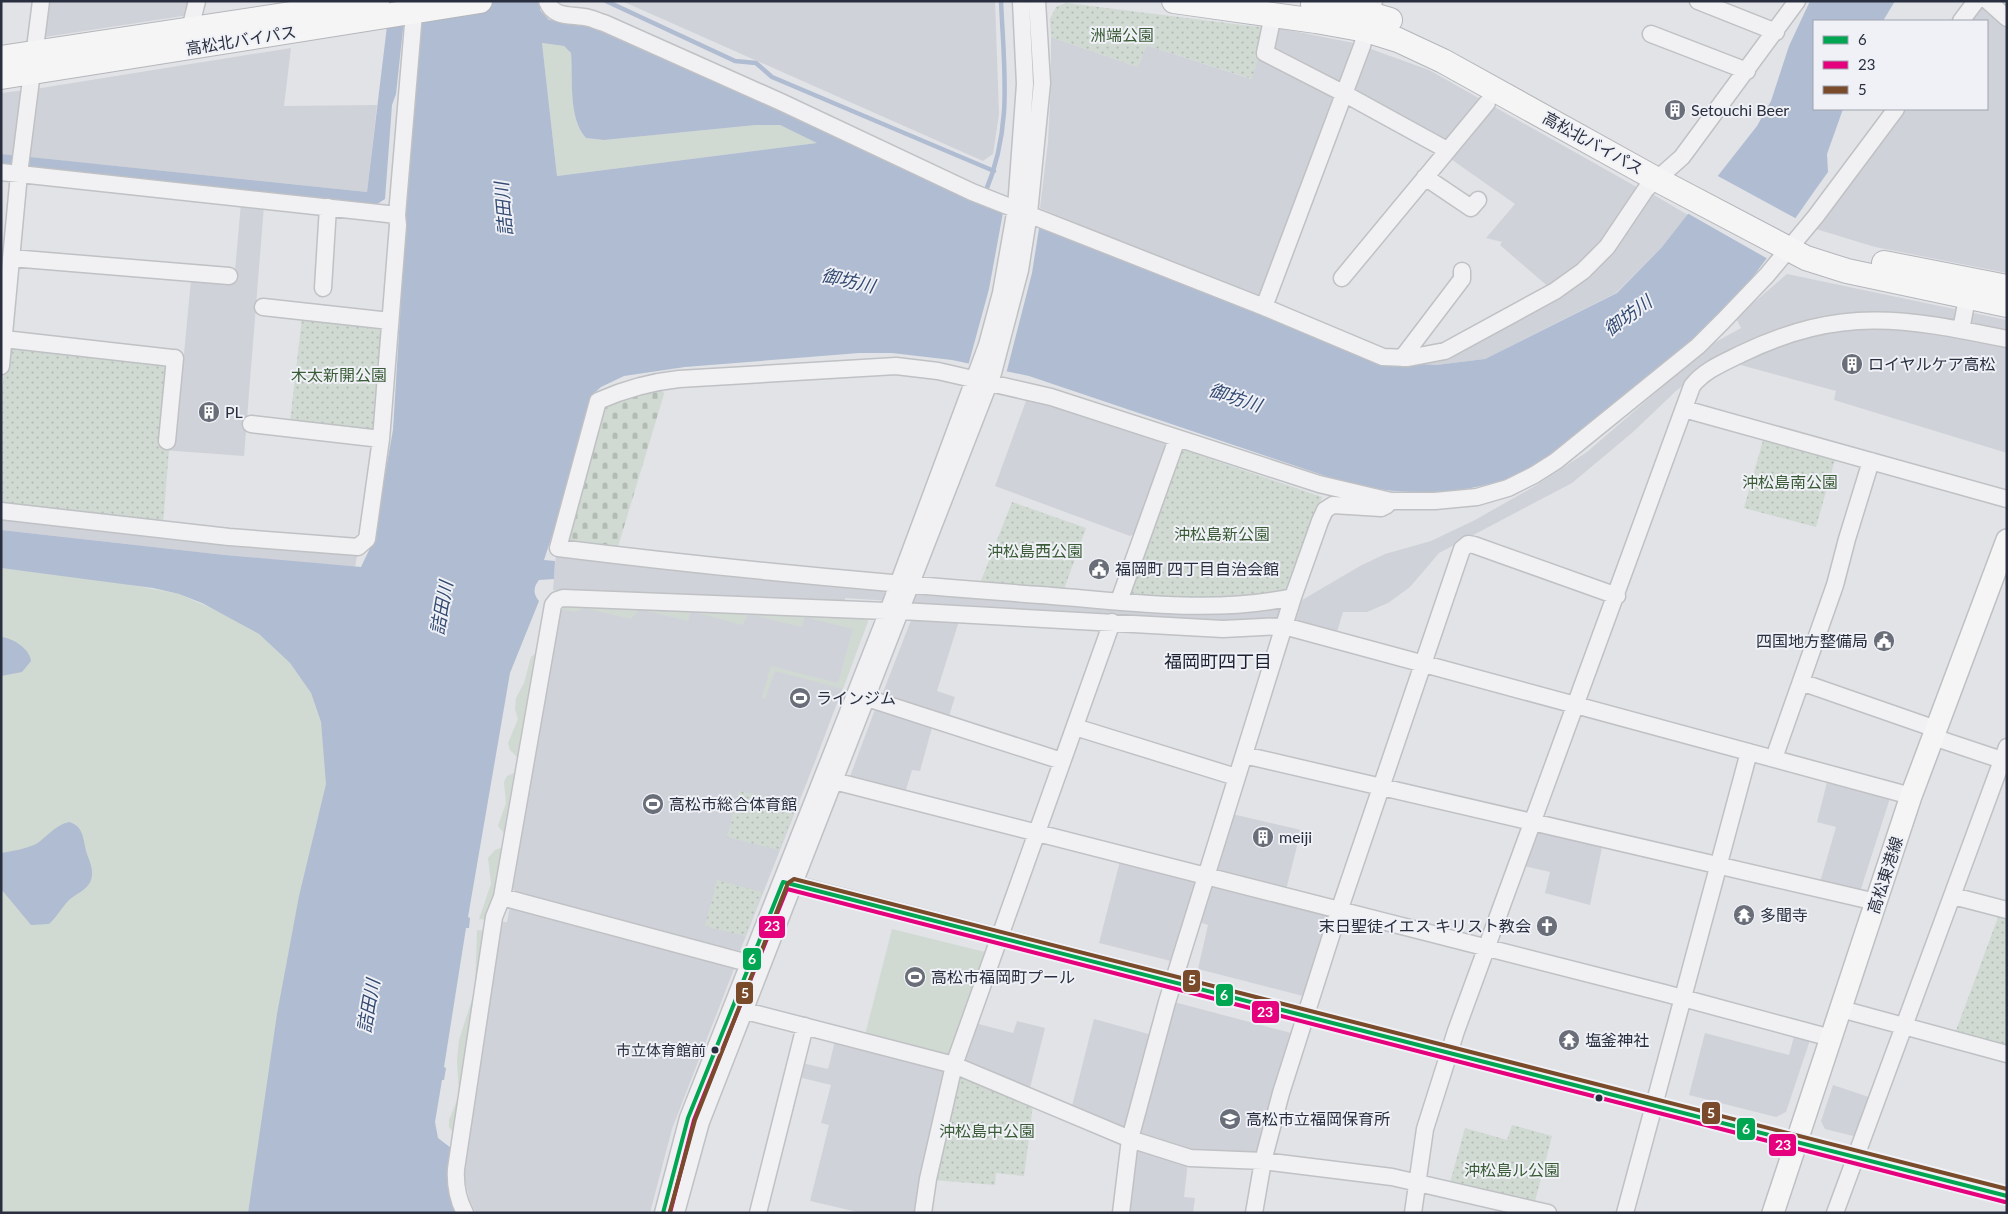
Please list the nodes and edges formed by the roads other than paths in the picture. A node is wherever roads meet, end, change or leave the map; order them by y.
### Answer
1 (41, 1) edge
2 (197, 1) edge
3 (480, 1) edge
4 (547, 1) edge
5 (1021, 1) edge
6 (1037, 1) edge
7 (1296, 1) edge
8 (1698, 1) edge
9 (1797, 1) edge
10 (1976, 1) edge
11 (1988, 1) edge
12 (1185, 2) edge
13 (379, 10) edge
14 (414, 10) edge
15 (1273, 15) junction
16 (1370, 15) edge
17 (2007, 18) edge
18 (1962, 20) edge
19 (190, 29) junction
20 (1776, 32) junction
21 (1651, 34) dead end
22 (1, 58) edge
23 (34, 62) junction
24 (1747, 71) junction
25 (1, 77) edge
26 (1345, 94) junction
27 (1487, 103) dead end
28 (1895, 110) edge
29 (1447, 150) junction
30 (1, 172) edge
31 (19, 174) junction
32 (1664, 174) junction
33 (1424, 177) junction
34 (1478, 200) dead end
35 (328, 208) junction
36 (1023, 213) junction
37 (397, 216) junction
38 (1788, 241) junction
39 (12, 258) junction
40 (1462, 271) dead end
41 (229, 276) dead end
42 (1342, 278) dead end
43 (2007, 287) edge
44 (323, 288) dead end
45 (1969, 288) junction
46 (2007, 305) edge
47 (263, 307) dead end
48 (1264, 307) junction
49 (390, 321) junction
50 (1961, 330) junction
51 (4, 339) junction
52 (2007, 339) edge
53 (1402, 358) junction
54 (1, 366) edge
55 (984, 376) junction
56 (1684, 409) junction
57 (251, 424) dead end
58 (381, 439) junction
59 (1177, 439) junction
60 (167, 441) dead end
61 (1871, 461) junction
62 (2007, 499) edge
63 (1391, 501) junction
64 (1, 511) edge
65 (2007, 540) edge
66 (904, 585) junction
67 (1617, 596) junction
68 (1293, 597) junction
69 (1119, 601) junction
70 (894, 611) junction
71 (1112, 622) junction
72 (1284, 626) junction
73 (1424, 663) junction
74 (1801, 682) junction
75 (867, 698) junction
76 (1576, 705) junction
77 (1075, 727) junction
78 (1934, 733) junction
79 (1749, 752) junction
80 (2004, 754) edge
81 (1244, 755) junction
82 (1774, 758) junction
83 (1062, 761) junction
84 (1236, 777) junction
85 (834, 781) junction
86 (1382, 787) junction
87 (1911, 796) junction
88 (1533, 822) junction
89 (1037, 833) junction
90 (1720, 865) junction
91 (1206, 876) junction
92 (788, 883) junction
93 (1953, 896) junction
94 (502, 897) junction
95 (1876, 902) junction
96 (1340, 910) junction
97 (2007, 910) edge
98 (1000, 937) junction
99 (1488, 948) junction
100 (755, 965) junction
101 (1173, 982) junction
102 (1683, 998) junction
103 (738, 1009) junction
104 (1840, 1009) junction
105 (1306, 1017) junction
106 (805, 1026) junction
107 (1905, 1028) junction
108 (1831, 1038) junction
109 (1449, 1053) junction
110 (2007, 1054) edge
111 (954, 1065) junction
112 (1654, 1104) junction
113 (1130, 1139) junction
114 (1797, 1142) junction
115 (1857, 1156) junction
116 (1263, 1161) junction
117 (1418, 1182) junction
118 (2007, 1196) edge
119 (464, 1213) edge
120 (663, 1213) edge
121 (676, 1213) edge
122 (758, 1213) edge
123 (923, 1213) edge
124 (1121, 1213) edge
125 (1254, 1213) edge
126 (1413, 1213) edge
127 (1548, 1213) edge
128 (1625, 1213) edge
129 (1773, 1213) edge
130 (1835, 1213) edge

1 - 23 street
2 - 19 street
3 - 14 highway, 高松北バイパス
4 - 36 street
5 - 36 street
6 - 36 street
7 - 16 highway, 高松北バイパス
8 - 20 street
9 - 20 street
10 - 18 street
11 - 17 street
12 - 15 highway, 高松北バイパス
13 - 14 highway, 高松北バイパス
13 - 19 highway, 高松北バイパス
13 - 23 highway, 高松北バイパス
14 - 37 street
15 - 16 highway, 高松北バイパス
15 - 26 street
16 - 26 street
16 - 32 highway, 高松北バイパス
19 - 23 highway, 高松北バイパス
20 - 24 street
21 - 24 street
22 - 23 highway, 高松北バイパス
23 - 25 highway, 高松北バイパス
23 - 31 street
24 - 32 street
26 - 29 street
26 - 48 street
27 - 29 street
28 - 38 street
29 - 33 street
30 - 31 street
31 - 35 street
31 - 39 street
32 - 38 highway, 高松北バイパス
32 - 53 street
33 - 34 street
33 - 42 street
35 - 37 street
35 - 44 street
36 - 48 street
36 - 55 street
37 - 49 street
38 - 45 highway, 高松北バイパス
38 - 63 street
39 - 41 street
39 - 51 street
40 - 53 street
43 - 45 highway, 高松北バイパス
45 - 46 highway, 高松北バイパス
45 - 50 street
47 - 49 street
48 - 53 street
49 - 58 street
50 - 52 street
50 - 56 street
51 - 54 street
51 - 60 street
55 - 59 street
55 - 66 street
55 - 66 street
56 - 61 street
56 - 67 street
57 - 58 street
58 - 64 street
59 - 63 street
59 - 69 street
61 - 62 street
61 - 74 street
63 - 68 street
65 - 78 main road, 高松東港線
66 - 69 street
66 - 70 street
67 - 73 street
67 - 76 street
68 - 69 street
68 - 72 street
70 - 71 street
70 - 75 street
70 - 92 street
70 - 94 street
71 - 72 street
71 - 77 street
72 - 73 street
72 - 81 street
73 - 76 street
73 - 86 street
74 - 78 street
74 - 82 street
75 - 83 street
75 - 85 street
76 - 79 street
76 - 88 street
77 - 83 street
77 - 84 street
78 - 80 street
78 - 87 main road, 高松東港線
79 - 82 street
79 - 90 street
80 - 93 street
81 - 84 street
81 - 86 street
82 - 87 street
83 - 89 street
84 - 91 street
85 - 89 street
85 - 92 street
86 - 88 street
86 - 96 street
87 - 95 main road, 高松東港線
88 - 90 street
88 - 99 street
89 - 91 street
89 - 98 street
90 - 95 street
90 - 102 street
91 - 96 street
91 - 101 street
92 - 98 street
92 - 100 street
93 - 97 street
93 - 107 street
94 - 100 street
94 - 119 street
95 - 104 main road, 高松東港線
96 - 99 street
96 - 105 street
98 - 101 street
98 - 111 street
99 - 102 street
99 - 109 street
100 - 103 street
101 - 105 street
101 - 113 street
102 - 108 street
102 - 112 street
103 - 106 street
103 - 120 street
103 - 121 street
104 - 107 street
104 - 108 main road, 高松東港線
105 - 109 street
105 - 116 street
106 - 111 street
106 - 122 street
107 - 110 street
107 - 115 street
108 - 114 main road, 高松東港線
109 - 112 street
109 - 117 street
111 - 113 street
111 - 123 street
112 - 114 street
112 - 128 street
113 - 116 street
113 - 124 street
114 - 115 street
114 - 129 main road, 高松東港線
115 - 118 street
115 - 130 street
116 - 117 street
116 - 125 street
117 - 126 street
117 - 127 street

